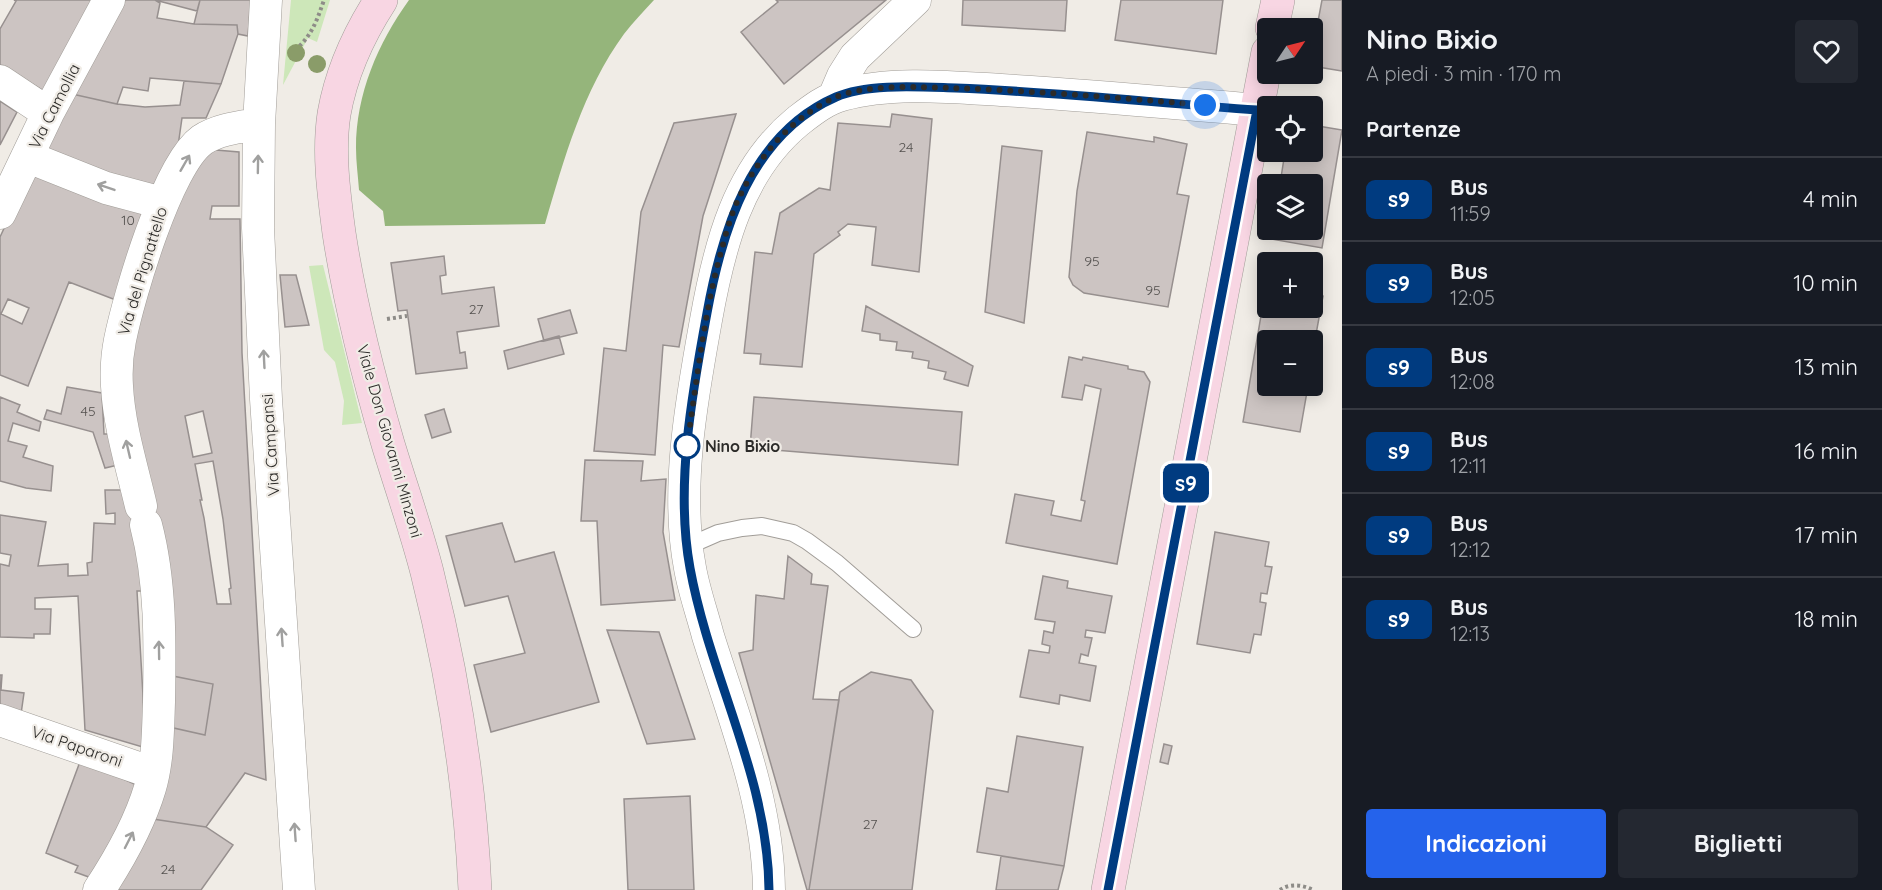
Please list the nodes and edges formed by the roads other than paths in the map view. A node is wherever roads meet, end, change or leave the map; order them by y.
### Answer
1 (109, 0) edge
2 (266, 0) edge
3 (381, 0) edge
4 (915, 0) edge
5 (1278, 0) edge
6 (1274, 18) edge
7 (0, 81) edge
8 (834, 98) junction
9 (1257, 110) joint
10 (48, 113) junction
11 (259, 124) junction
12 (28, 157) junction
13 (162, 203) junction
14 (0, 213) edge
15 (686, 547) junction
16 (913, 629) dead end
17 (0, 720) edge
18 (153, 773) junction
19 (99, 890) edge
20 (298, 890) edge
21 (475, 890) edge
22 (769, 890) edge
23 (1108, 890) edge

1 - 10 street, Via Camollia
2 - 11 street, Via Campansi
3 - 21 main road, Viale Don Giovanni Minzoni
4 - 8 street
5 - 6 main road
7 - 10 street
8 - 9 street
8 - 15 street
9 - 23 main road
10 - 12 street, Via Camollia
13 -> 11 street, Via del Pignattello
20 -> 11 street, Via Campansi
13 -> 12 street
12 - 14 street, Via Camollia
18 -> 13 street, Via del Pignattello
15 - 16 lane
15 - 22 street
17 - 18 street, Via Paparoni
19 -> 18 street, Via del Pignattello

